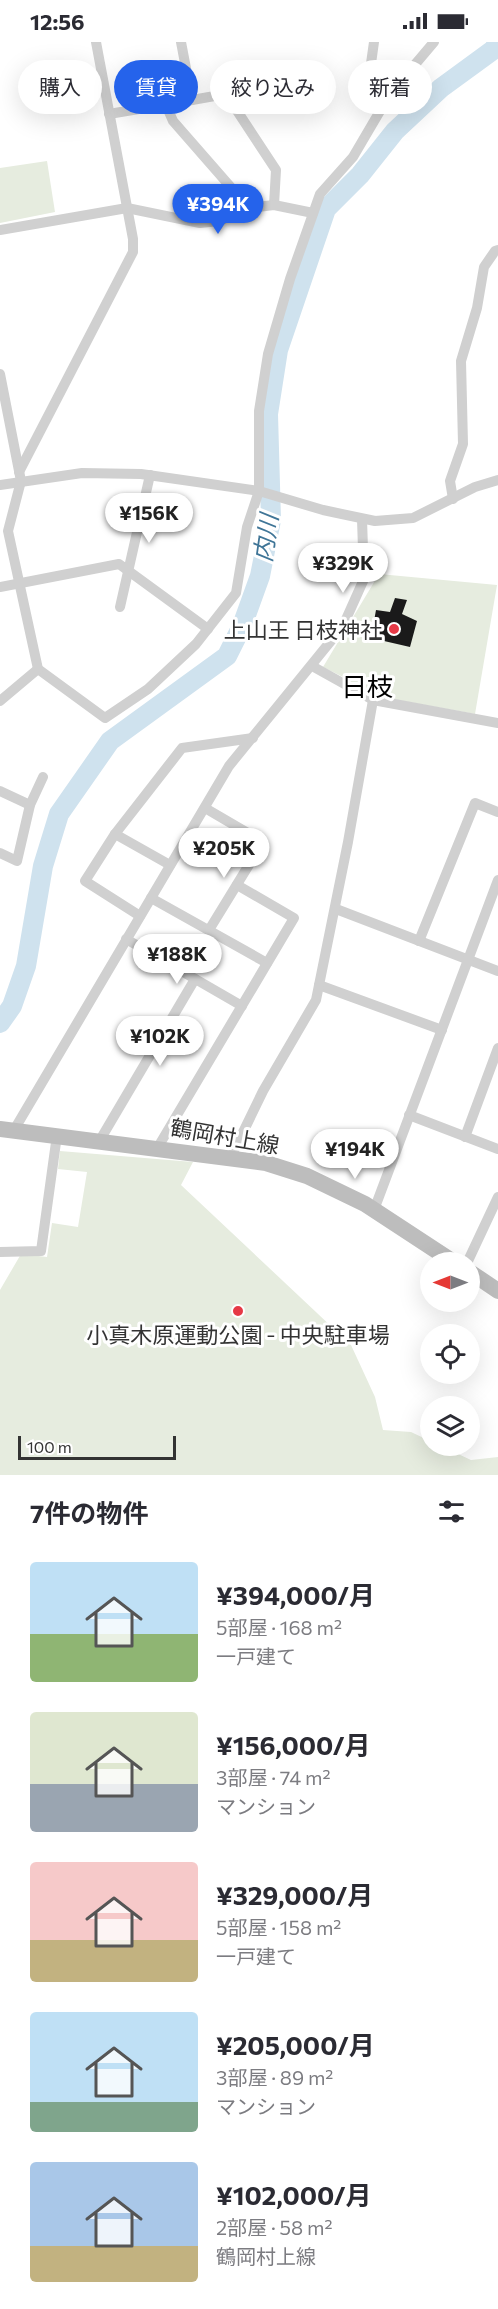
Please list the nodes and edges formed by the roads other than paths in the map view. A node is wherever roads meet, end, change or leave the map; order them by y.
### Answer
1 (96, 42) edge
2 (181, 42) edge
3 (374, 42) edge
4 (434, 42) edge
5 (184, 60) edge
6 (371, 60) edge
7 (419, 60) edge
8 (198, 99) edge
9 (114, 113) edge
10 (109, 114) junction
11 (170, 114) edge
12 (378, 114) edge
13 (274, 205) junction
14 (127, 208) junction
15 (249, 208) junction
16 (313, 213) junction
17 (0, 230) edge
18 (498, 250) edge
19 (0, 374) edge
20 (4, 419) edge
21 (150, 475) junction
22 (20, 477) junction
23 (498, 480) edge
24 (0, 485) edge
25 (259, 491) junction
26 (453, 499) junction
27 (362, 519) junction
28 (128, 569) junction
29 (20, 584) junction
30 (0, 587) edge
31 (120, 607) dead end
32 (207, 629) junction
33 (312, 666) junction
34 (38, 669) junction
35 (373, 700) junction
36 (0, 701) edge
37 (498, 723) edge
38 (253, 738) junction
39 (43, 777) dead end
40 (0, 791) edge
41 (30, 805) junction
42 (205, 808) junction
43 (498, 812) edge
44 (115, 834) junction
45 (0, 853) edge
46 (171, 865) junction
47 (498, 880) edge
48 (237, 885) junction
49 (151, 898) junction
50 (336, 909) junction
51 (140, 916) junction
52 (209, 930) junction
53 (126, 939) junction
54 (419, 941) junction
55 (468, 960) junction
56 (267, 963) junction
57 (498, 971) edge
58 (195, 979) junction
59 (320, 985) junction
60 (242, 1006) junction
61 (442, 1030) junction
62 (498, 1048) edge
63 (409, 1115) junction
64 (7, 1129) edge
65 (57, 1135) junction
66 (465, 1137) junction
67 (100, 1140) junction
68 (158, 1147) junction
69 (498, 1149) edge
70 (231, 1156) junction
71 (498, 1197) edge
72 (374, 1210) junction
73 (0, 1252) edge
74 (438, 1252) edge
75 (472, 1252) edge
76 (480, 1278) edge
77 (498, 1290) edge

1 - 10 street
2 - 5 street
3 - 6 street
4 - 7 street
8 - 13 street
9 - 10 street
10 - 14 street
11 - 15 street
12 - 16 street
13 - 15 street
13 - 16 street
14 - 15 street
14 - 17 street
14 - 22 street
16 - 25 street
18 - 26 street
19 - 20 street
20 - 22 street
21 - 22 street
21 - 25 street
21 - 28 street
22 - 24 street
22 - 29 street
23 - 26 street
25 - 27 street
25 - 32 street
26 - 27 street
27 - 33 street
28 - 29 street
28 - 31 street
28 - 32 street
29 - 30 street
29 - 34 street
32 - 34 street
33 - 35 street
33 - 38 street
34 - 36 street
35 - 37 street
35 - 50 street
38 - 42 street
38 - 44 street
39 - 41 street
40 - 41 street
41 - 45 street
42 - 46 street
42 - 48 street
43 - 54 street
44 - 46 street
44 - 51 street
46 - 49 street
47 - 55 street
48 - 52 street
48 - 56 street
49 - 51 street
49 - 52 street
50 - 54 street
50 - 59 street
51 - 53 street
52 - 56 street
53 - 58 street
53 - 64 street
54 - 55 street
55 - 57 street
55 - 61 street
56 - 60 street
58 - 60 street
58 - 67 street
59 - 61 street
59 - 70 street
60 - 68 street
61 - 63 street
62 - 66 street
63 - 66 street
63 - 72 street
64 - 65 main road, 鶴岡村上線
65 - 67 main road, 鶴岡村上線
65 - 73 street
66 - 69 street
67 - 68 main road, 鶴岡村上線
68 - 70 main road, 鶴岡村上線
70 - 72 main road, 鶴岡村上線
71 - 75 street
72 - 74 main road, 鶴岡村上線
76 - 77 main road

